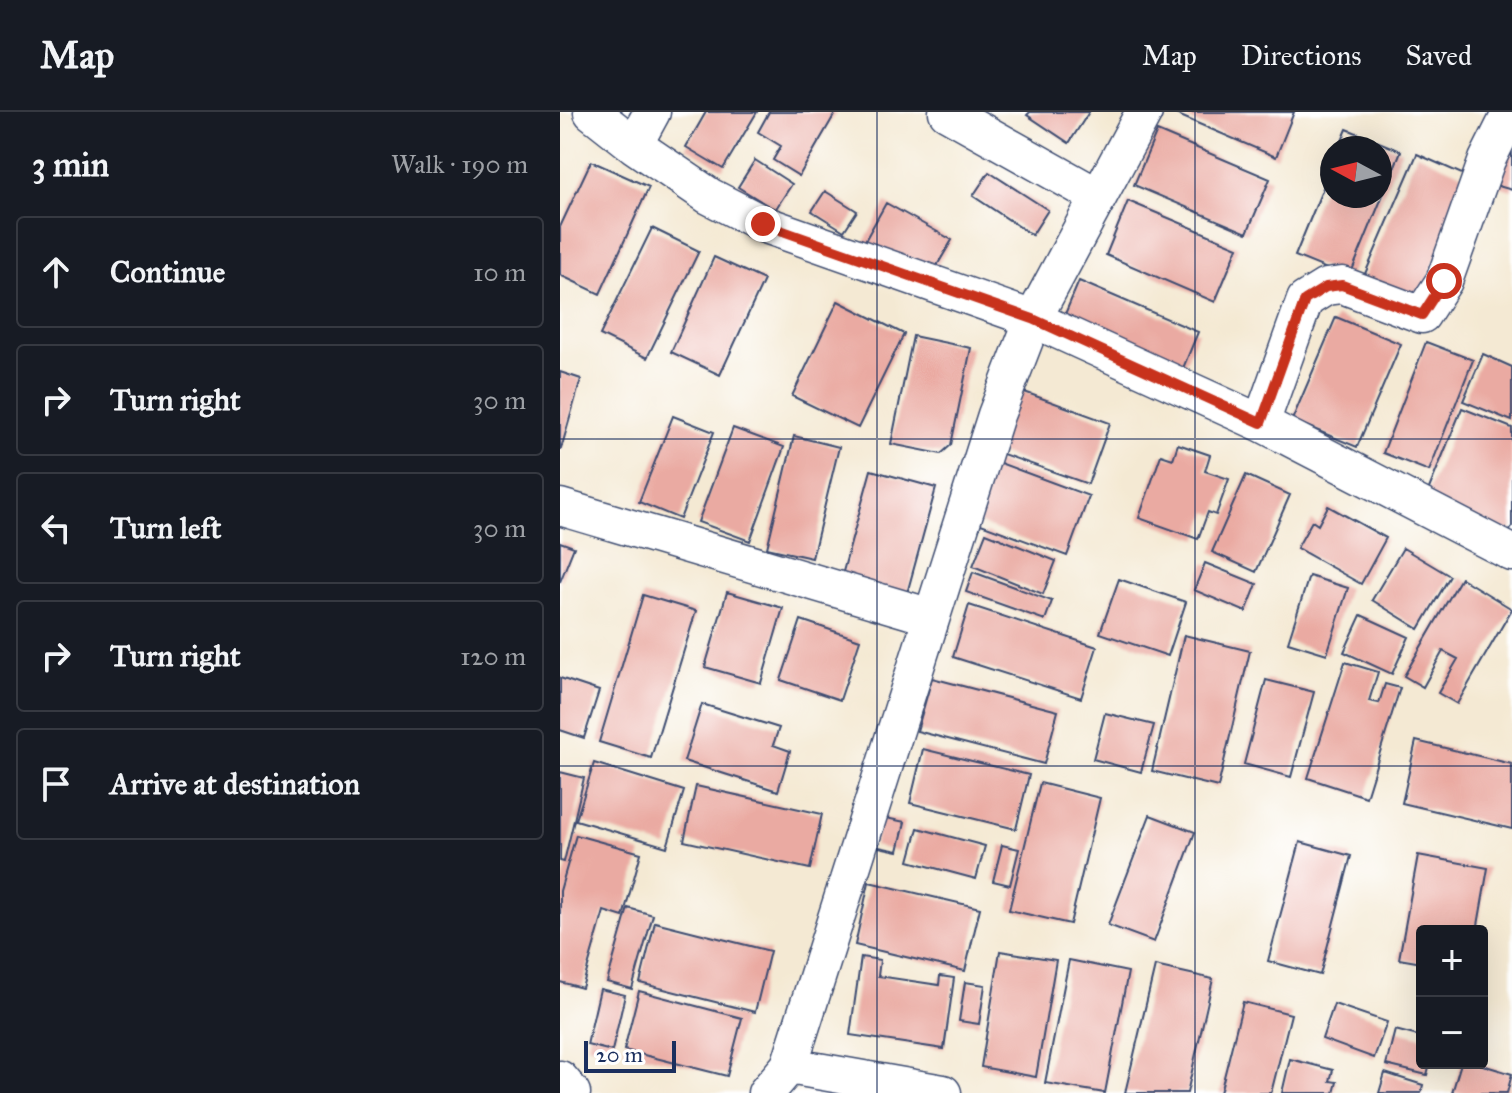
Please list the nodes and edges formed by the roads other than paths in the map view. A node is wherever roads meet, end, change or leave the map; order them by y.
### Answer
1 (592, 112) edge
2 (652, 112) edge
3 (947, 112) edge
4 (1144, 112) edge
5 (1511, 112) edge
6 (634, 145) junction
7 (1097, 196) junction
8 (1033, 319) junction
9 (1261, 423) junction
10 (560, 507) edge
11 (1512, 553) edge
12 (931, 617) junction
13 (560, 1079) edge
14 (778, 1079) edge
15 (572, 1093) edge
16 (943, 1093) edge

1 - 6 street
2 - 6 street
3 - 7 street
4 - 7 street
5 - 9 street
6 - 8 street
7 - 8 street
8 - 9 street
8 - 12 street
9 - 11 street
10 - 12 street
12 - 14 street
13 - 15 street
14 - 16 street

